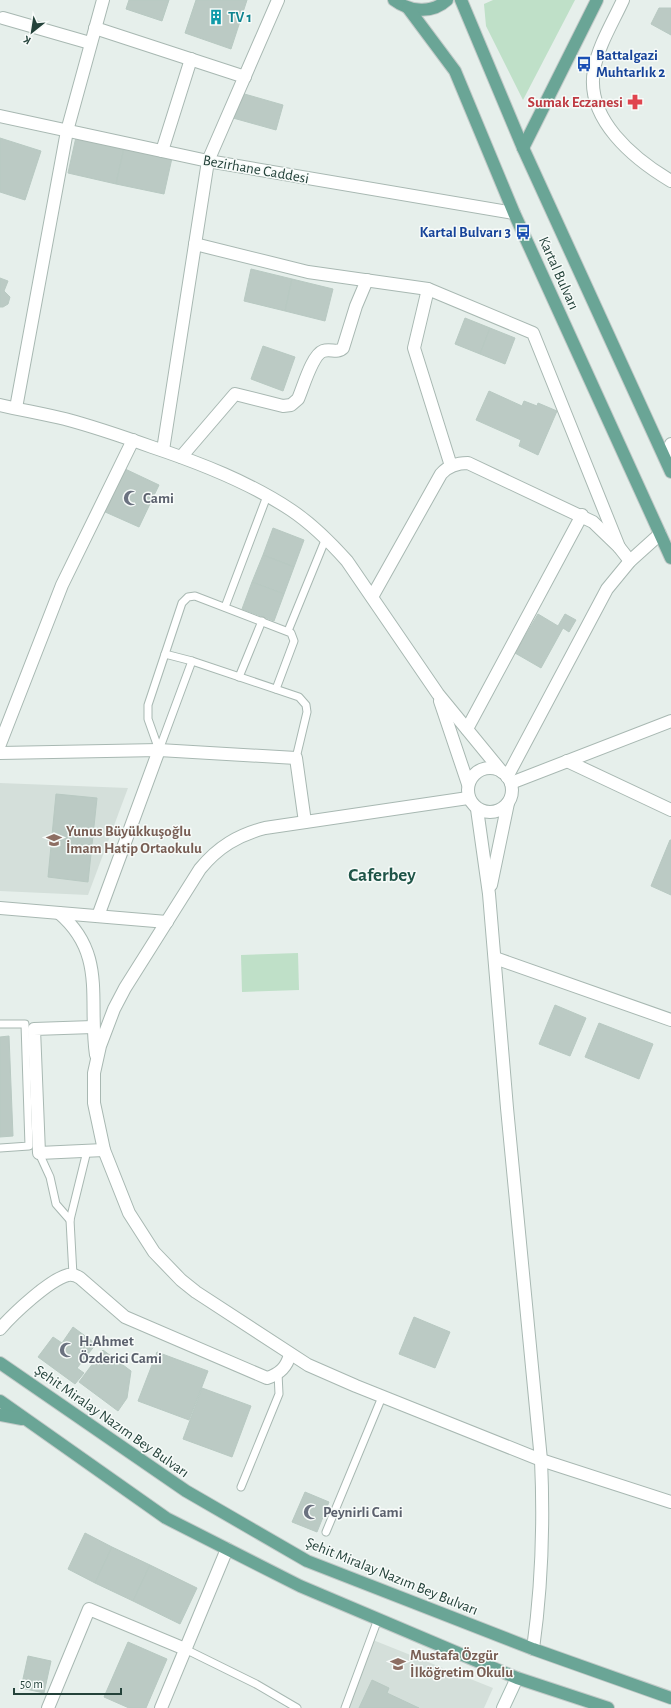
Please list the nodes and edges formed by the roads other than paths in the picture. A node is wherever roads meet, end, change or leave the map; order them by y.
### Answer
1 (103, 0) edge
2 (278, 0) edge
3 (394, 0) edge
4 (447, 0) edge
5 (461, 0) edge
6 (597, 0) edge
7 (623, 0) edge
8 (408, 8) junction
9 (3, 18) dead end
10 (95, 28) junction
11 (90, 43) junction
12 (191, 59) junction
13 (245, 77) junction
14 (0, 116) edge
15 (67, 131) junction
16 (523, 148) junction
17 (162, 150) junction
18 (208, 161) junction
19 (671, 181) edge
20 (514, 213) junction
21 (195, 244) junction
22 (367, 280) junction
23 (428, 289) junction
24 (0, 405) edge
25 (16, 408) junction
26 (133, 440) junction
27 (671, 444) edge
28 (163, 450) junction
29 (181, 457) junction
30 (665, 458) junction
31 (451, 466) junction
32 (671, 472) edge
33 (268, 496) junction
34 (582, 516) junction
35 (660, 534) junction
36 (326, 538) junction
37 (619, 547) junction
38 (671, 558) edge
39 (630, 561) junction
40 (372, 597) junction
41 (225, 607) junction
42 (262, 621) junction
43 (288, 631) junction
44 (165, 654) junction
45 (192, 661) junction
46 (239, 677) junction
47 (276, 689) junction
48 (438, 694) junction
49 (671, 721) edge
50 (466, 729) junction
51 (0, 744) edge
52 (159, 750) junction
53 (0, 753) edge
54 (296, 758) junction
55 (567, 761) junction
56 (507, 777) junction
57 (468, 784) junction
58 (468, 798) junction
59 (508, 803) junction
60 (477, 809) junction
61 (671, 810) edge
62 (305, 822) junction
63 (489, 894) junction
64 (0, 908) edge
65 (59, 913) junction
66 (98, 916) junction
67 (167, 922) junction
68 (495, 958) junction
69 (671, 1019) edge
70 (0, 1024) edge
71 (93, 1027) junction
72 (96, 1059) junction
73 (0, 1148) edge
74 (104, 1150) junction
75 (87, 1151) junction
76 (39, 1153) junction
77 (70, 1220) junction
78 (73, 1275) junction
79 (0, 1329) edge
80 (290, 1354) junction
81 (0, 1363) edge
82 (278, 1373) junction
83 (382, 1397) junction
84 (0, 1401) edge
85 (0, 1416) edge
86 (28, 1421) junction
87 (541, 1460) junction
88 (241, 1487) dead end
89 (671, 1502) edge
90 (326, 1532) dead end
91 (227, 1549) junction
92 (378, 1619) junction
93 (185, 1649) junction
94 (532, 1649) junction
95 (517, 1678) junction
96 (671, 1698) edge
97 (48, 1708) edge
98 (161, 1708) edge
99 (298, 1708) edge
100 (345, 1708) edge
101 (503, 1708) edge
102 (608, 1708) edge

1 - 10 street
2 - 13 street
3 - 8 main road
4 - 8 main road
5 - 16 main road, Kartal Bulvarı
6 - 16 main road
7 - 19 street
8 - 20 main road, Kartal Bulvarı
9 - 11 street
10 - 11 street
10 - 12 street
11 - 15 street
12 - 13 street
12 - 17 street
13 - 18 street
14 - 15 street, Bezirhane Caddesi
15 - 17 street, Bezirhane Caddesi
15 - 25 street
16 - 30 main road, Kartal Bulvarı
17 - 18 street, Bezirhane Caddesi
18 - 20 street, Bezirhane Caddesi
18 - 21 street
20 - 35 main road, Kartal Bulvarı
21 - 22 street
21 - 28 street
22 - 23 street
22 - 29 street
23 - 31 street
23 - 37 street
24 - 25 street
25 - 26 street
26 - 28 street
26 - 51 street
27 - 30 street
28 - 29 street
29 - 33 street
30 - 32 main road, Kartal Bulvarı
31 - 34 street
31 - 40 street
33 - 36 street
33 - 41 lane
34 - 37 street
34 - 50 street
35 - 38 main road, Kartal Bulvarı
35 - 39 street
36 - 40 street
36 - 43 lane
37 - 39 street
39 - 56 street
40 - 48 street
41 - 42 lane
41 - 44 lane
42 - 43 lane
42 - 46 lane
43 - 47 lane
44 - 45 lane
44 - 52 lane
45 - 46 lane
45 - 52 lane
46 - 47 lane
47 - 54 lane
48 - 50 street
48 - 57 street
49 - 55 street
50 - 56 street
52 - 53 street
52 - 54 street
52 - 66 street
54 - 62 street
55 - 56 street
55 - 61 street
56 - 57 street
56 - 59 street
57 - 58 street
58 - 60 street
58 - 62 street
59 - 60 street
59 - 63 street
60 - 63 street
62 - 67 street
63 - 68 street
64 - 65 street
65 - 66 street
65 - 71 street
66 - 67 street
67 - 72 street
68 - 69 street
68 - 87 street
70 - 73 lane
71 - 72 street
71 - 76 street
72 - 74 street
74 - 75 street
74 - 80 street
75 - 76 street
75 - 77 lane
76 - 77 lane
77 - 78 lane
78 - 79 street
78 - 82 street
80 - 82 street
80 - 83 street
81 - 94 main road, Şehit Miralay Nazım Bey Bulvarı
82 - 88 lane
83 - 87 street
83 - 90 lane
84 - 86 main road
85 - 86 main road
86 - 91 main road
87 - 89 street
87 - 94 street
91 - 92 main road
91 - 93 street
92 - 95 main road
92 - 100 lane
93 - 97 street
93 - 98 street
93 - 99 lane
94 - 96 main road, Şehit Miralay Nazım Bey Bulvarı
95 - 101 street
95 - 102 main road

